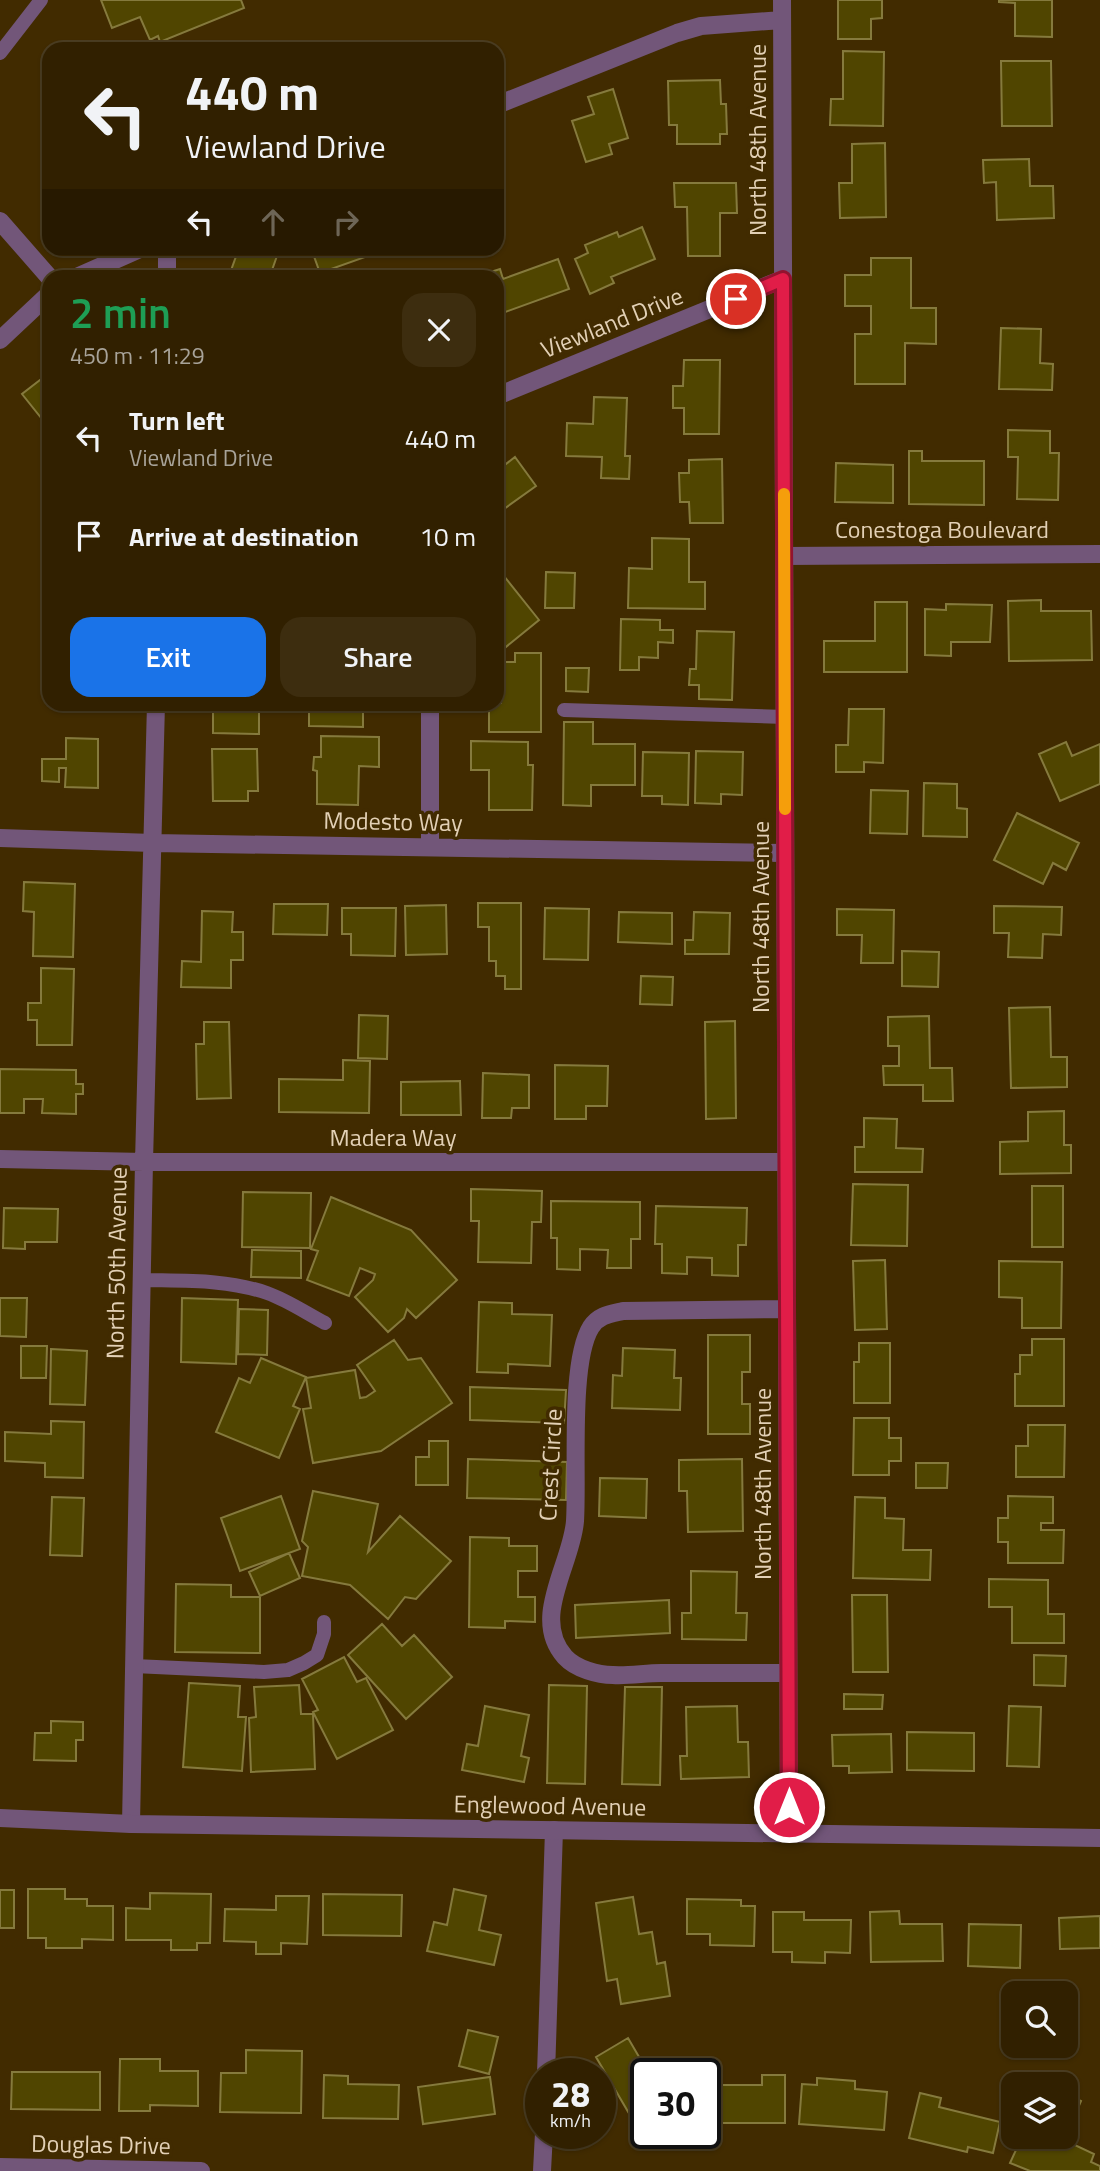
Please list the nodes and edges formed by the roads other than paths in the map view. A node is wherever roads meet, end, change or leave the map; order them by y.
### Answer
1 (41, 0) edge
2 (782, 0) edge
3 (782, 20) junction
4 (0, 53) edge
5 (504, 102) edge
6 (0, 221) edge
7 (124, 256) edge
8 (43, 270) edge
9 (92, 270) edge
10 (783, 279) junction
11 (42, 301) edge
12 (0, 340) edge
13 (504, 393) edge
14 (1100, 554) edge
15 (784, 556) junction
16 (564, 710) dead end
17 (156, 711) edge
18 (430, 711) edge
19 (785, 717) junction
20 (0, 838) edge
21 (153, 843) junction
22 (430, 847) junction
23 (785, 853) junction
24 (0, 1159) edge
25 (144, 1162) junction
26 (786, 1162) junction
27 (142, 1280) junction
28 (787, 1310) junction
29 (325, 1324) dead end
30 (324, 1622) dead end
31 (134, 1666) junction
32 (788, 1674) junction
33 (0, 1818) edge
34 (131, 1824) junction
35 (554, 1830) junction
36 (789, 1833) junction
37 (1100, 1838) edge
38 (547, 2058) edge
39 (543, 2149) edge
40 (0, 2167) edge
41 (201, 2171) edge
42 (542, 2171) edge

1 - 4 lane
2 - 3 street, North 48th Avenue
3 - 5 street
3 - 10 street, North 48th Avenue
6 - 8 street
7 - 9 street
10 - 13 street, Viewland Drive
10 - 15 street, North 48th Avenue
11 - 12 street
14 - 15 street, Conestoga Boulevard
15 - 19 street, North 48th Avenue
16 - 19 lane
17 - 21 street, North 50th Avenue
18 - 22 street
19 - 23 street, North 48th Avenue
20 - 21 street, Modesto Way
21 - 22 street, Modesto Way
21 - 25 street, North 50th Avenue
22 - 23 street, Modesto Way
23 - 26 street, North 48th Avenue
24 - 25 street, Madera Way
25 - 26 street, Madera Way
25 - 27 street, North 50th Avenue
26 - 28 street, North 48th Avenue
27 - 29 lane
27 - 31 street, North 50th Avenue
28 - 32 street, North 48th Avenue
28 - 32 street, Crest Circle
30 - 31 lane
31 - 34 street, North 50th Avenue
32 - 36 street, North 48th Avenue
33 - 34 street, Englewood Avenue
34 - 35 street, Englewood Avenue
35 - 36 street, Englewood Avenue
35 - 38 street
36 - 37 street, Englewood Avenue
39 - 42 street
40 - 41 street, Douglas Drive

